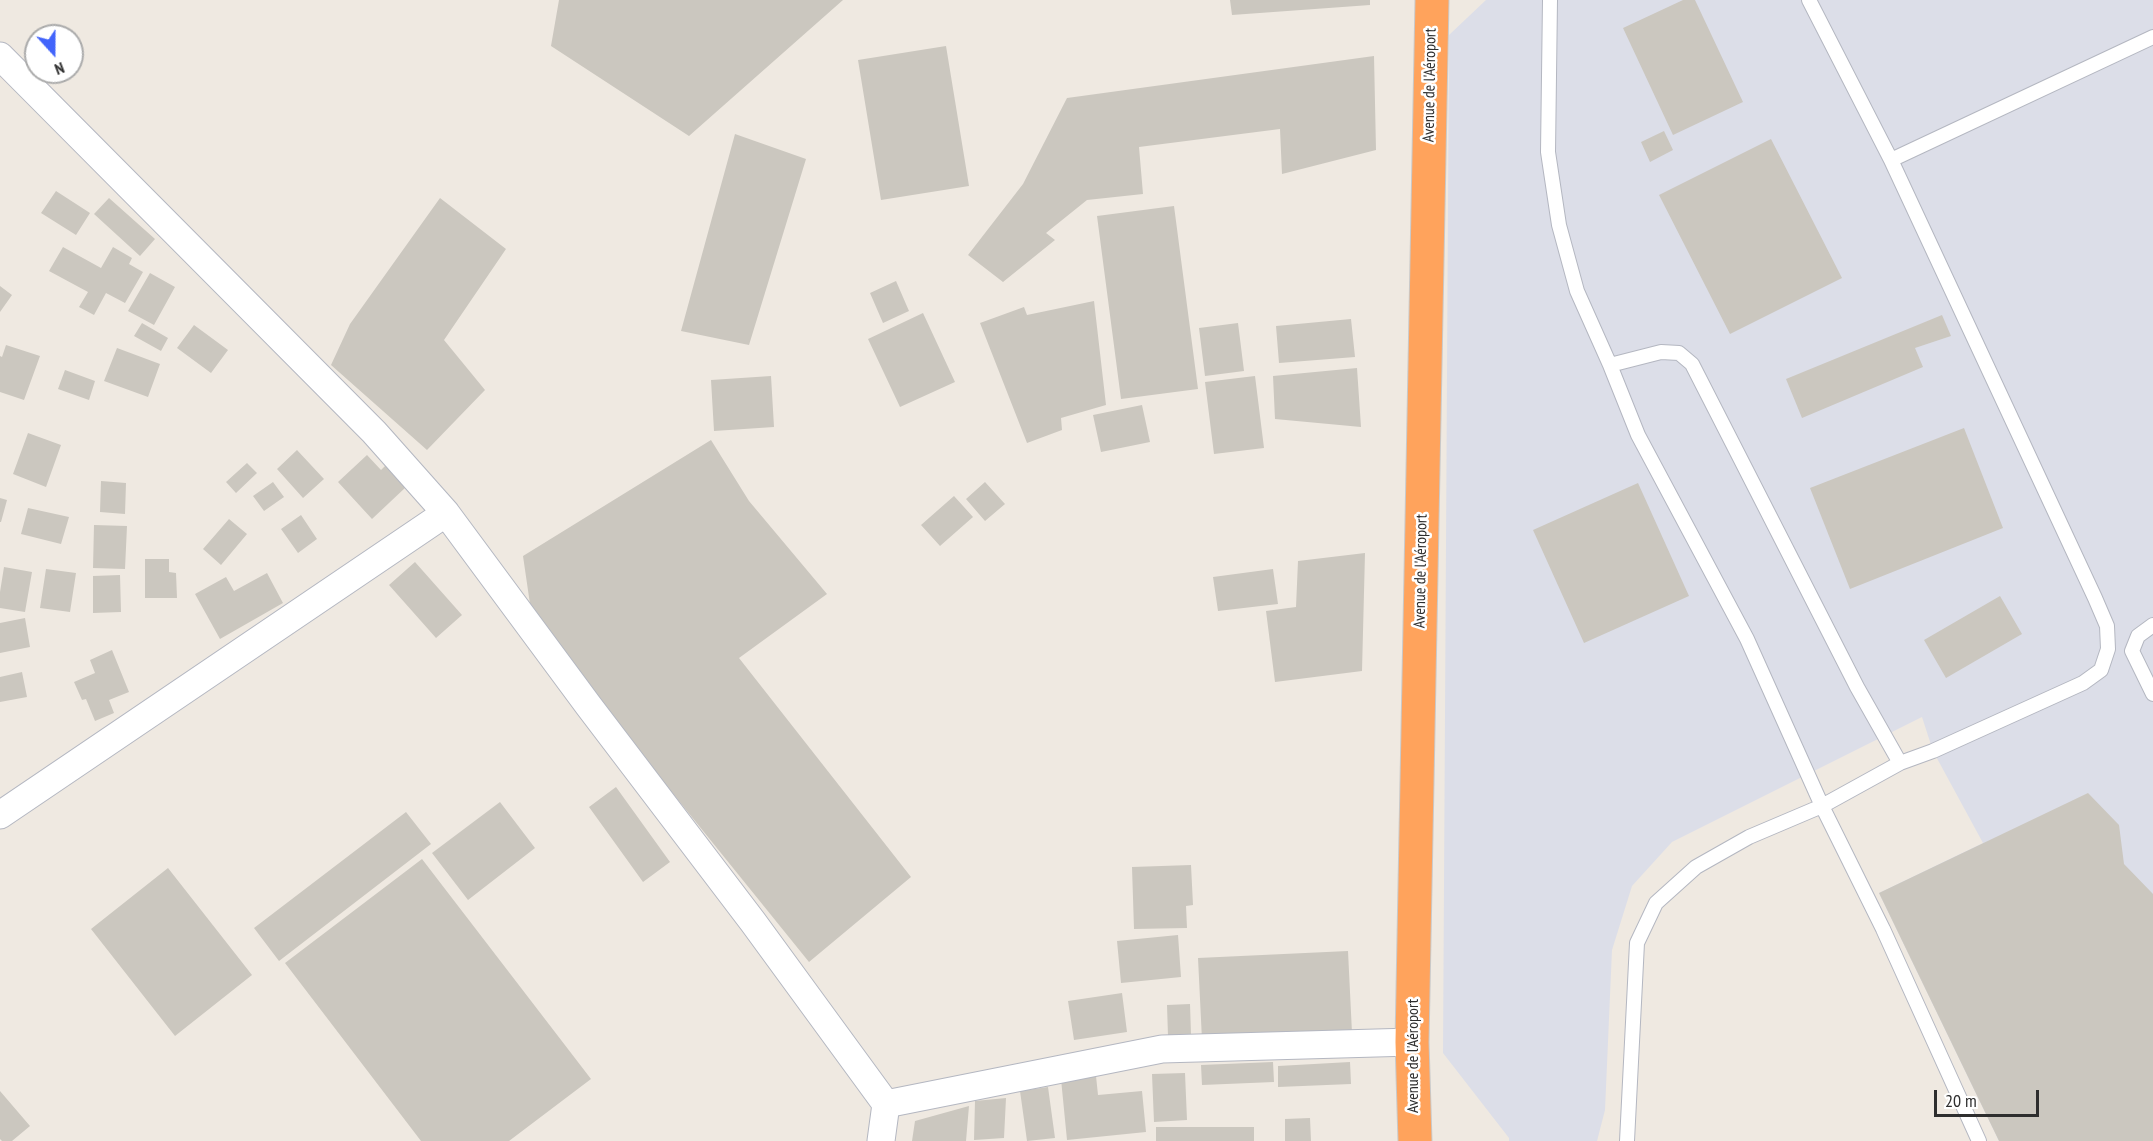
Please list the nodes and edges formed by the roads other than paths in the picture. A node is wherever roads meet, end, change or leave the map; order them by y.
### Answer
1 (1432, 0) edge
2 (1550, 0) edge
3 (1809, 0) edge
4 (2153, 37) edge
5 (0, 56) edge
6 (1891, 160) junction
7 (1610, 365) junction
8 (446, 513) junction
9 (2153, 625) edge
10 (2153, 694) edge
11 (1900, 763) junction
12 (1822, 806) junction
13 (0, 815) edge
14 (1412, 1042) junction
15 (886, 1104) junction
16 (881, 1141) edge
17 (1414, 1141) edge
18 (1627, 1141) edge
19 (1979, 1141) edge

1 - 14 highway, Avenue de l'Aéroport
2 - 7 lane
3 - 6 lane
4 - 6 lane
5 - 8 street
6 - 11 lane
7 - 11 lane
7 - 12 lane
8 - 13 street
8 - 15 street
9 - 10 lane
11 - 12 lane
12 - 18 lane
12 - 19 lane
14 - 15 street
14 - 17 highway, Avenue de l'Aéroport
15 - 16 street

